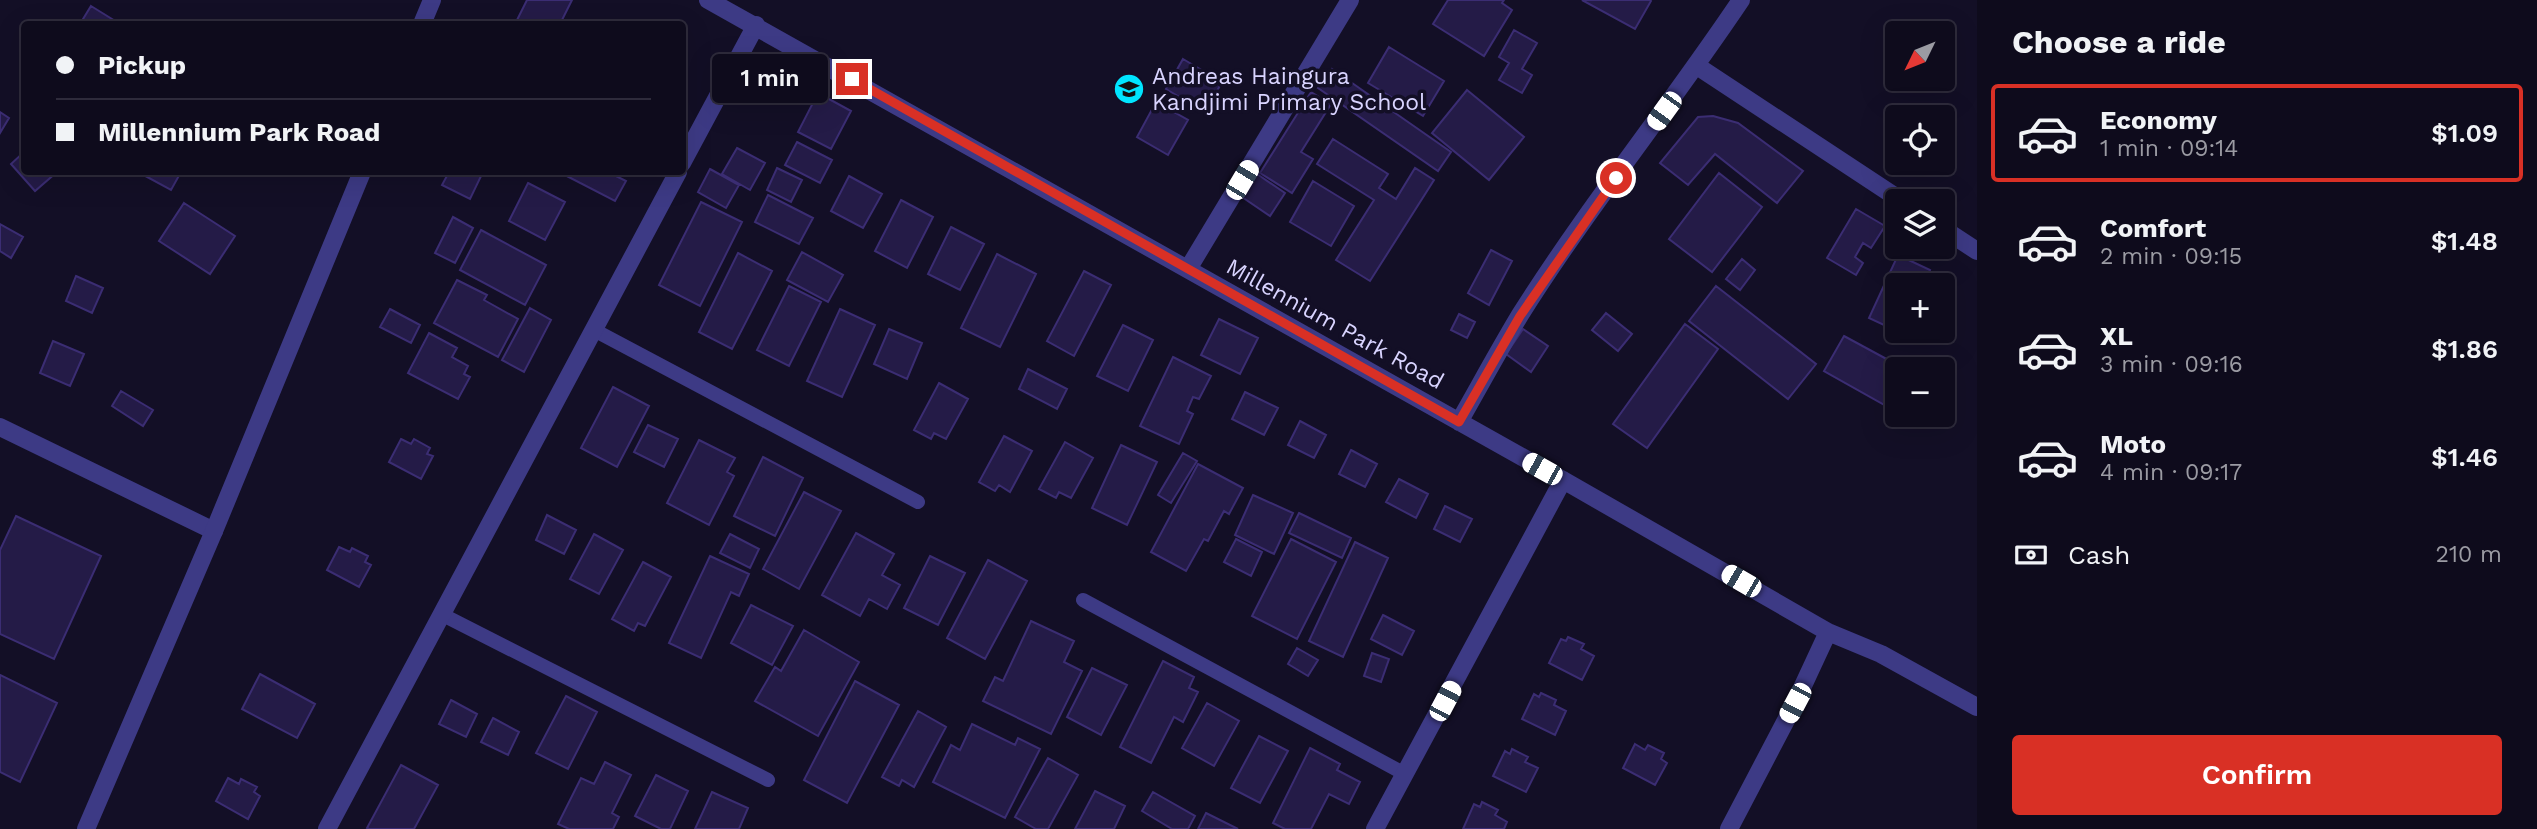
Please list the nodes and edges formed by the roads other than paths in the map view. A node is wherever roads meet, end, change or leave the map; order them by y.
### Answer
1 (432, 0) edge
2 (708, 0) edge
3 (1350, 0) edge
4 (1741, 0) edge
5 (423, 21) edge
6 (756, 25) junction
7 (1697, 66) junction
8 (686, 156) edge
9 (361, 175) edge
10 (676, 175) edge
11 (1885, 190) edge
12 (1955, 237) edge
13 (1977, 251) edge
14 (1188, 269) junction
15 (594, 330) junction
16 (1459, 422) junction
17 (0, 427) edge
18 (1563, 481) junction
19 (918, 502) dead end
20 (214, 531) junction
21 (1083, 600) dead end
22 (441, 614) junction
23 (1828, 632) junction
24 (1977, 707) edge
25 (1405, 774) junction
26 (768, 780) dead end
27 (86, 829) edge
28 (327, 829) edge
29 (1376, 829) edge
30 (1729, 829) edge

1 - 5 street
2 - 6 street, Millennium Park Road
3 - 14 street
4 - 7 street
6 - 8 street
6 - 14 street, Millennium Park Road
7 - 11 street
7 - 16 street
9 - 20 street
10 - 15 street
12 - 13 street
14 - 16 street, Millennium Park Road
15 - 19 lane
15 - 22 street
16 - 18 street, Millennium Park Road
17 - 20 street
18 - 23 street, Millennium Park Road
18 - 25 street
20 - 27 street
21 - 25 lane
22 - 26 lane
22 - 28 street
23 - 24 street, Millennium Park Road
23 - 30 street
25 - 29 street

